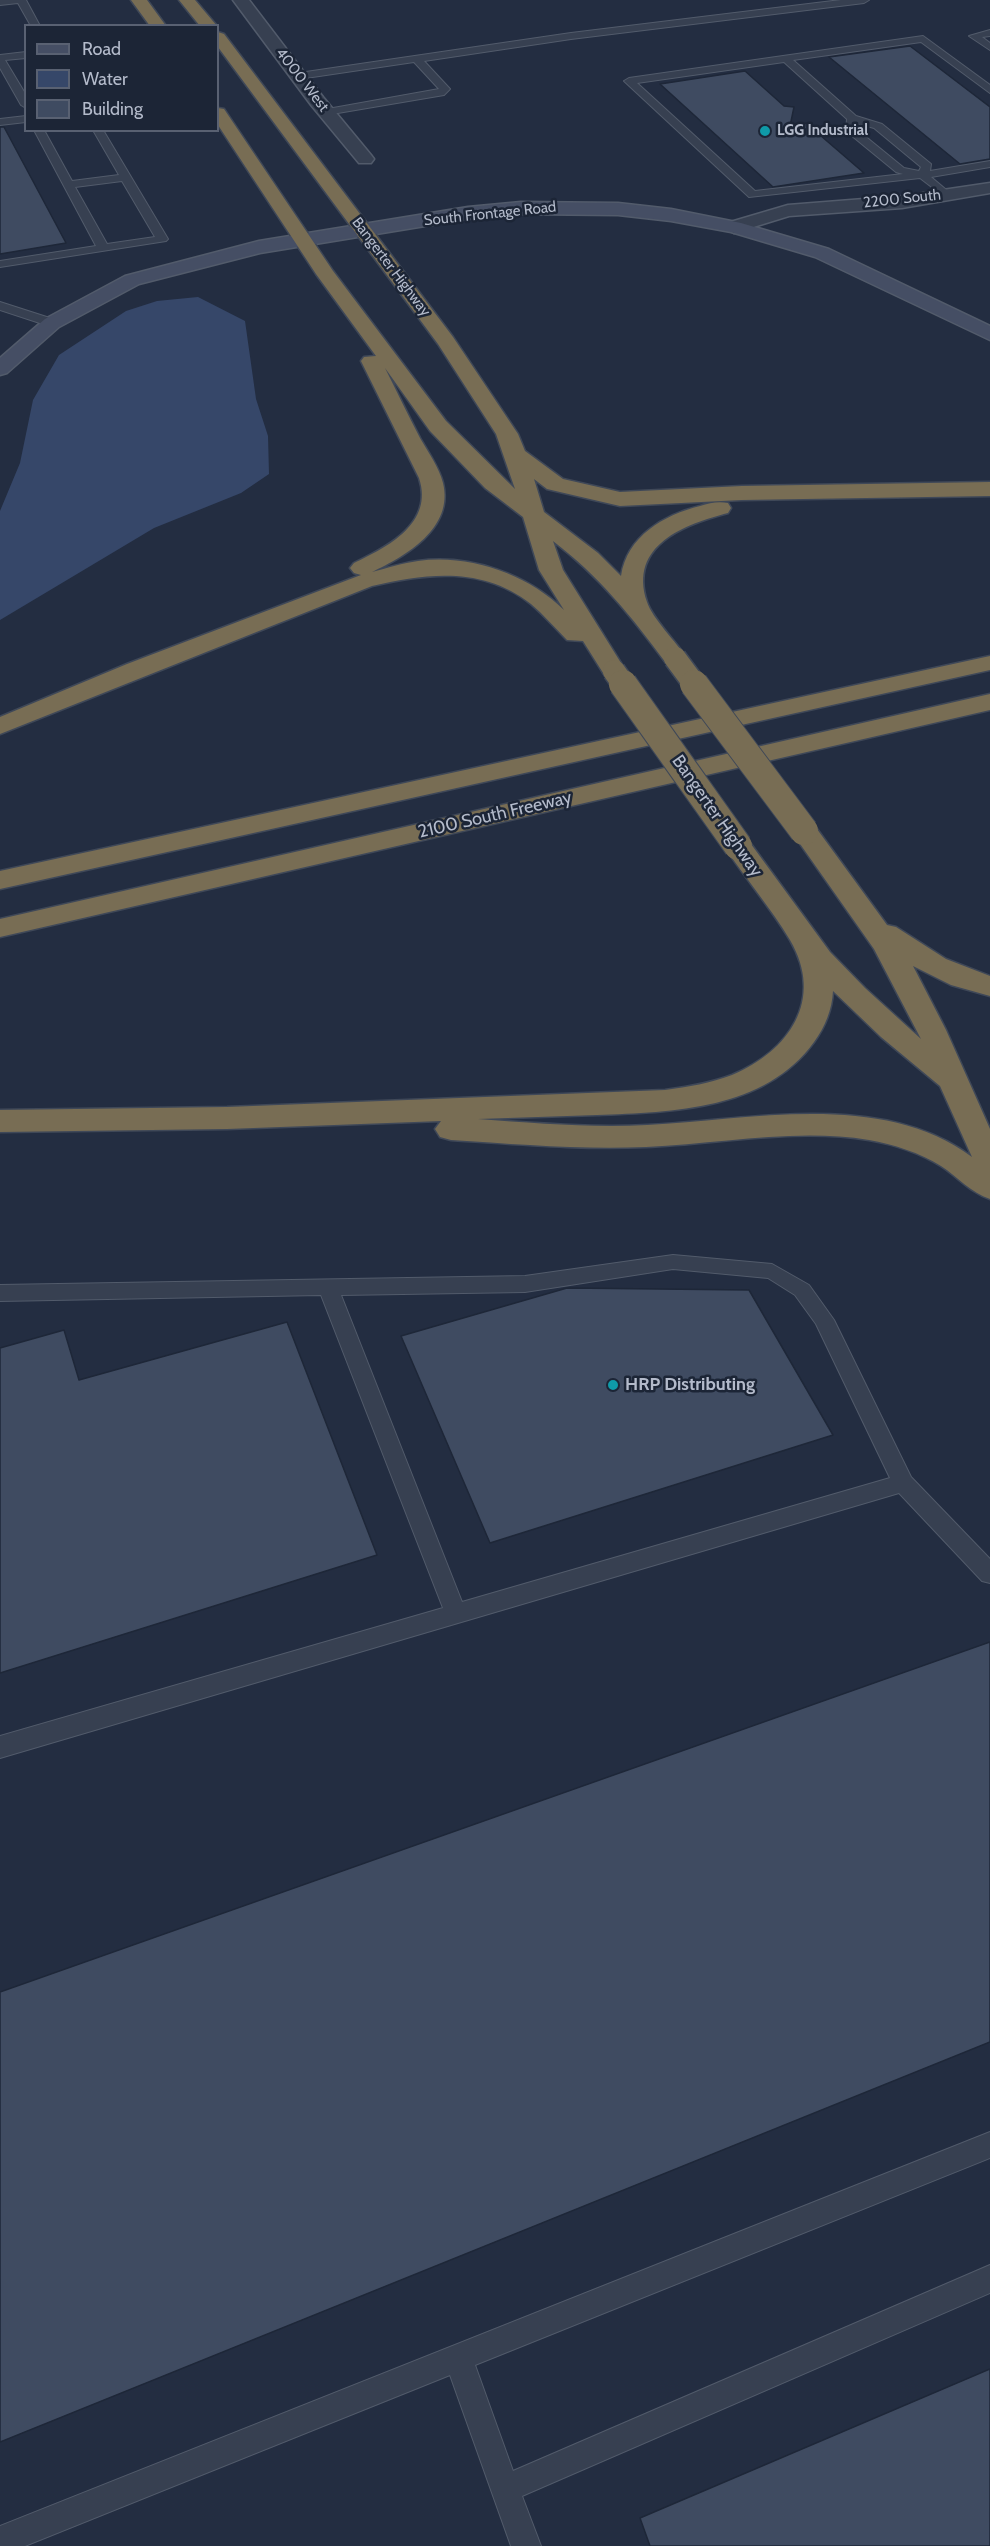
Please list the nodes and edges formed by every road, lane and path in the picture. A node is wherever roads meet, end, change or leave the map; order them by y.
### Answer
1 (20, 0) edge
2 (139, 0) edge
3 (187, 0) edge
4 (241, 0) edge
5 (864, 0) edge
6 (0, 2) edge
7 (35, 24) edge
8 (157, 24) edge
9 (207, 24) edge
10 (990, 33) edge
11 (219, 38) edge
12 (990, 47) edge
13 (24, 55) edge
14 (785, 58) junction
15 (0, 59) edge
16 (417, 59) junction
17 (299, 76) junction
18 (990, 90) edge
19 (24, 101) edge
20 (326, 112) junction
21 (219, 114) edge
22 (852, 118) junction
23 (24, 119) edge
24 (0, 122) edge
25 (40, 132) edge
26 (99, 132) edge
27 (365, 159) dead end
28 (990, 164) edge
29 (922, 175) junction
30 (126, 177) junction
31 (69, 185) junction
32 (990, 188) edge
33 (945, 195) junction
34 (813, 210) junction
35 (734, 227) junction
36 (363, 230) junction
37 (302, 239) junction
38 (785, 241) junction
39 (103, 248) junction
40 (0, 264) edge
41 (326, 274) junction
42 (0, 306) edge
43 (52, 324) junction
44 (990, 334) edge
45 (0, 369) edge
46 (515, 454) junction
47 (990, 491) edge
48 (534, 514) junction
49 (635, 604) junction
50 (990, 663) edge
51 (136, 669) junction
52 (614, 671) junction
53 (990, 702) edge
54 (0, 726) edge
55 (0, 880) edge
56 (873, 924) junction
57 (0, 928) edge
58 (804, 940) junction
59 (990, 986) edge
60 (952, 1080) junction
61 (990, 1111) edge
62 (227, 1118) junction
63 (0, 1121) edge
64 (990, 1161) edge
65 (990, 1187) edge
66 (328, 1287) junction
67 (0, 1293) edge
68 (903, 1483) junction
69 (990, 1574) edge
70 (456, 1614) junction
71 (0, 1747) edge
72 (990, 2145) edge
73 (990, 2279) edge
74 (459, 2358) junction
75 (505, 2489) junction
76 (0, 2541) edge
77 (526, 2546) edge

1 - 6 lane
1 - 7 lane
2 - 8 highway
3 - 9 highway
4 - 17 street, 4000 West
5 - 16 lane
10 - 12 lane
11 - 36 highway, Bangerter Highway
13 - 15 lane
14 - 18 lane
14 - 22 lane
14 - 29 lane
15 - 19 lane
16 - 17 lane
16 - 20 lane
17 - 20 street, 4000 West
20 - 27 street, 4000 West
21 - 37 highway, Bangerter Highway
22 - 29 lane
22 - 29 lane
23 - 24 lane
25 - 31 lane
26 - 30 lane
28 - 29 lane
29 - 33 lane
30 - 31 lane
30 - 39 lane
31 - 39 lane
32 - 33 street, 2200 South
33 - 34 street, 2200 South
34 - 35 street, 2200 South
34 - 38 street
35 - 36 street, South Frontage Road
35 - 38 street, South Frontage Road
36 - 37 street, South Frontage Road
36 - 46 highway, Bangerter Highway
37 - 41 highway, Bangerter Highway
37 - 43 street, South Frontage Road
38 - 44 street, South Frontage Road
39 - 40 lane
41 - 48 highway, Bangerter Highway
41 - 51 highway
42 - 43 lane
43 - 45 street, South Frontage Road
46 - 47 highway
46 - 48 highway, Bangerter Highway
47 - 49 highway
48 - 49 highway, Bangerter Highway
48 - 52 highway, Bangerter Highway
49 - 56 highway, Bangerter Highway, bridge
50 - 55 highway
51 - 52 highway
51 - 54 highway
52 - 58 highway, Bangerter Highway, bridge
53 - 57 highway, 2100 South Freeway
56 - 59 highway
56 - 60 highway, Bangerter Highway
58 - 60 highway, Bangerter Highway
58 - 62 highway
60 - 61 highway, Bangerter Highway
60 - 64 highway, Bangerter Highway
62 - 63 highway
62 - 65 highway
66 - 67 lane
66 - 68 lane
66 - 70 lane
68 - 69 lane
68 - 70 lane
70 - 71 lane
72 - 74 lane
73 - 75 lane
74 - 75 lane
74 - 76 lane
75 - 77 lane

